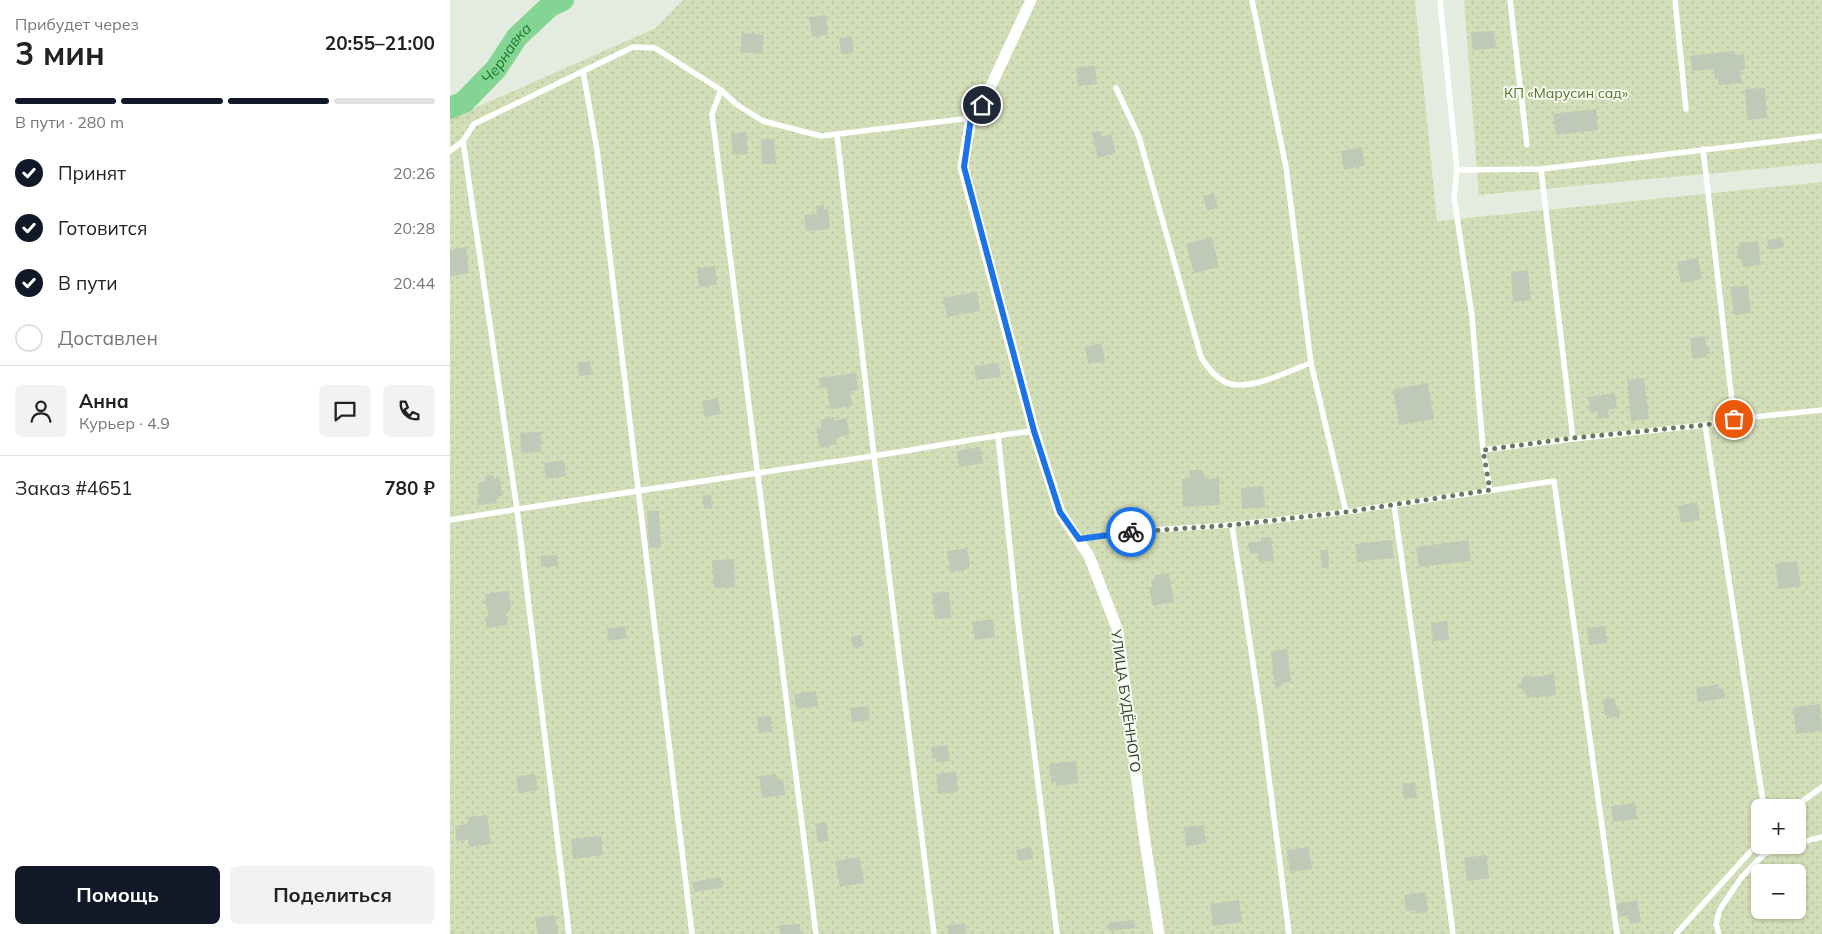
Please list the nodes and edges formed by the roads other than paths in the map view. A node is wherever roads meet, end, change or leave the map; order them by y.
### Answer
1 (1031, 0) edge
2 (1252, 0) edge
3 (1440, 0) edge
4 (1510, 0) edge
5 (1675, 0) edge
6 (583, 71) junction
7 (1116, 88) dead end
8 (721, 90) junction
9 (1686, 109) dead end
10 (971, 118) junction
11 (838, 135) junction
12 (1822, 136) edge
13 (463, 141) junction
14 (1527, 145) dead end
15 (1704, 149) junction
16 (450, 151) edge
17 (1457, 170) junction
18 (1542, 170) junction
19 (1311, 363) junction
20 (1822, 410) edge
21 (1734, 419) junction
22 (1705, 425) junction
23 (1034, 431) junction
24 (998, 435) junction
25 (1573, 438) junction
26 (1483, 450) junction
27 (874, 456) junction
28 (757, 472) junction
29 (638, 490) junction
30 (1490, 490) junction
31 (1394, 506) junction
32 (517, 509) junction
33 (1346, 512) junction
34 (450, 520) edge
35 (1232, 525) junction
36 (1079, 539) junction
37 (1822, 787) edge
38 (1763, 799) edge
39 (1805, 799) edge
40 (1822, 837) edge
41 (1806, 841) edge
42 (1751, 852) edge
43 (1764, 854) edge
44 (569, 934) edge
45 (692, 934) edge
46 (816, 934) edge
47 (934, 934) edge
48 (1057, 934) edge
49 (1160, 934) edge
50 (1289, 934) edge
51 (1453, 934) edge
52 (1617, 934) edge
53 (1676, 934) edge
54 (1719, 934) edge

1 - 10 street, УЛИЦА БУДЁННОГО
2 - 19 lane
3 - 17 lane
4 - 14 lane
5 - 9 lane
6 - 8 lane
6 - 13 lane
6 - 29 lane
7 - 19 lane
8 - 11 lane
8 - 28 lane
10 - 11 lane
10 - 23 street, УЛИЦА БУДЁННОГО
11 - 27 lane
12 - 15 lane
13 - 16 lane
13 - 32 lane
15 - 18 lane
15 - 21 lane
17 - 18 lane
17 - 26 lane
18 - 25 lane
19 - 33 lane
20 - 21 lane
21 - 22 lane
22 - 25 lane
22 - 38 lane
23 - 24 lane
23 - 36 street, УЛИЦА БУДЁННОГО
24 - 27 lane
24 - 48 lane
25 - 26 lane
26 - 30 lane
27 - 28 lane
27 - 47 lane
28 - 29 lane
28 - 46 lane
29 - 32 lane
29 - 45 lane
30 - 31 lane
30 - 52 lane
31 - 33 lane
31 - 51 lane
32 - 34 lane
32 - 44 lane
33 - 35 lane
35 - 36 lane
35 - 50 lane
36 - 49 street, УЛИЦА БУДЁННОГО
37 - 39 lane
40 - 41 lane
42 - 53 lane
43 - 54 lane

